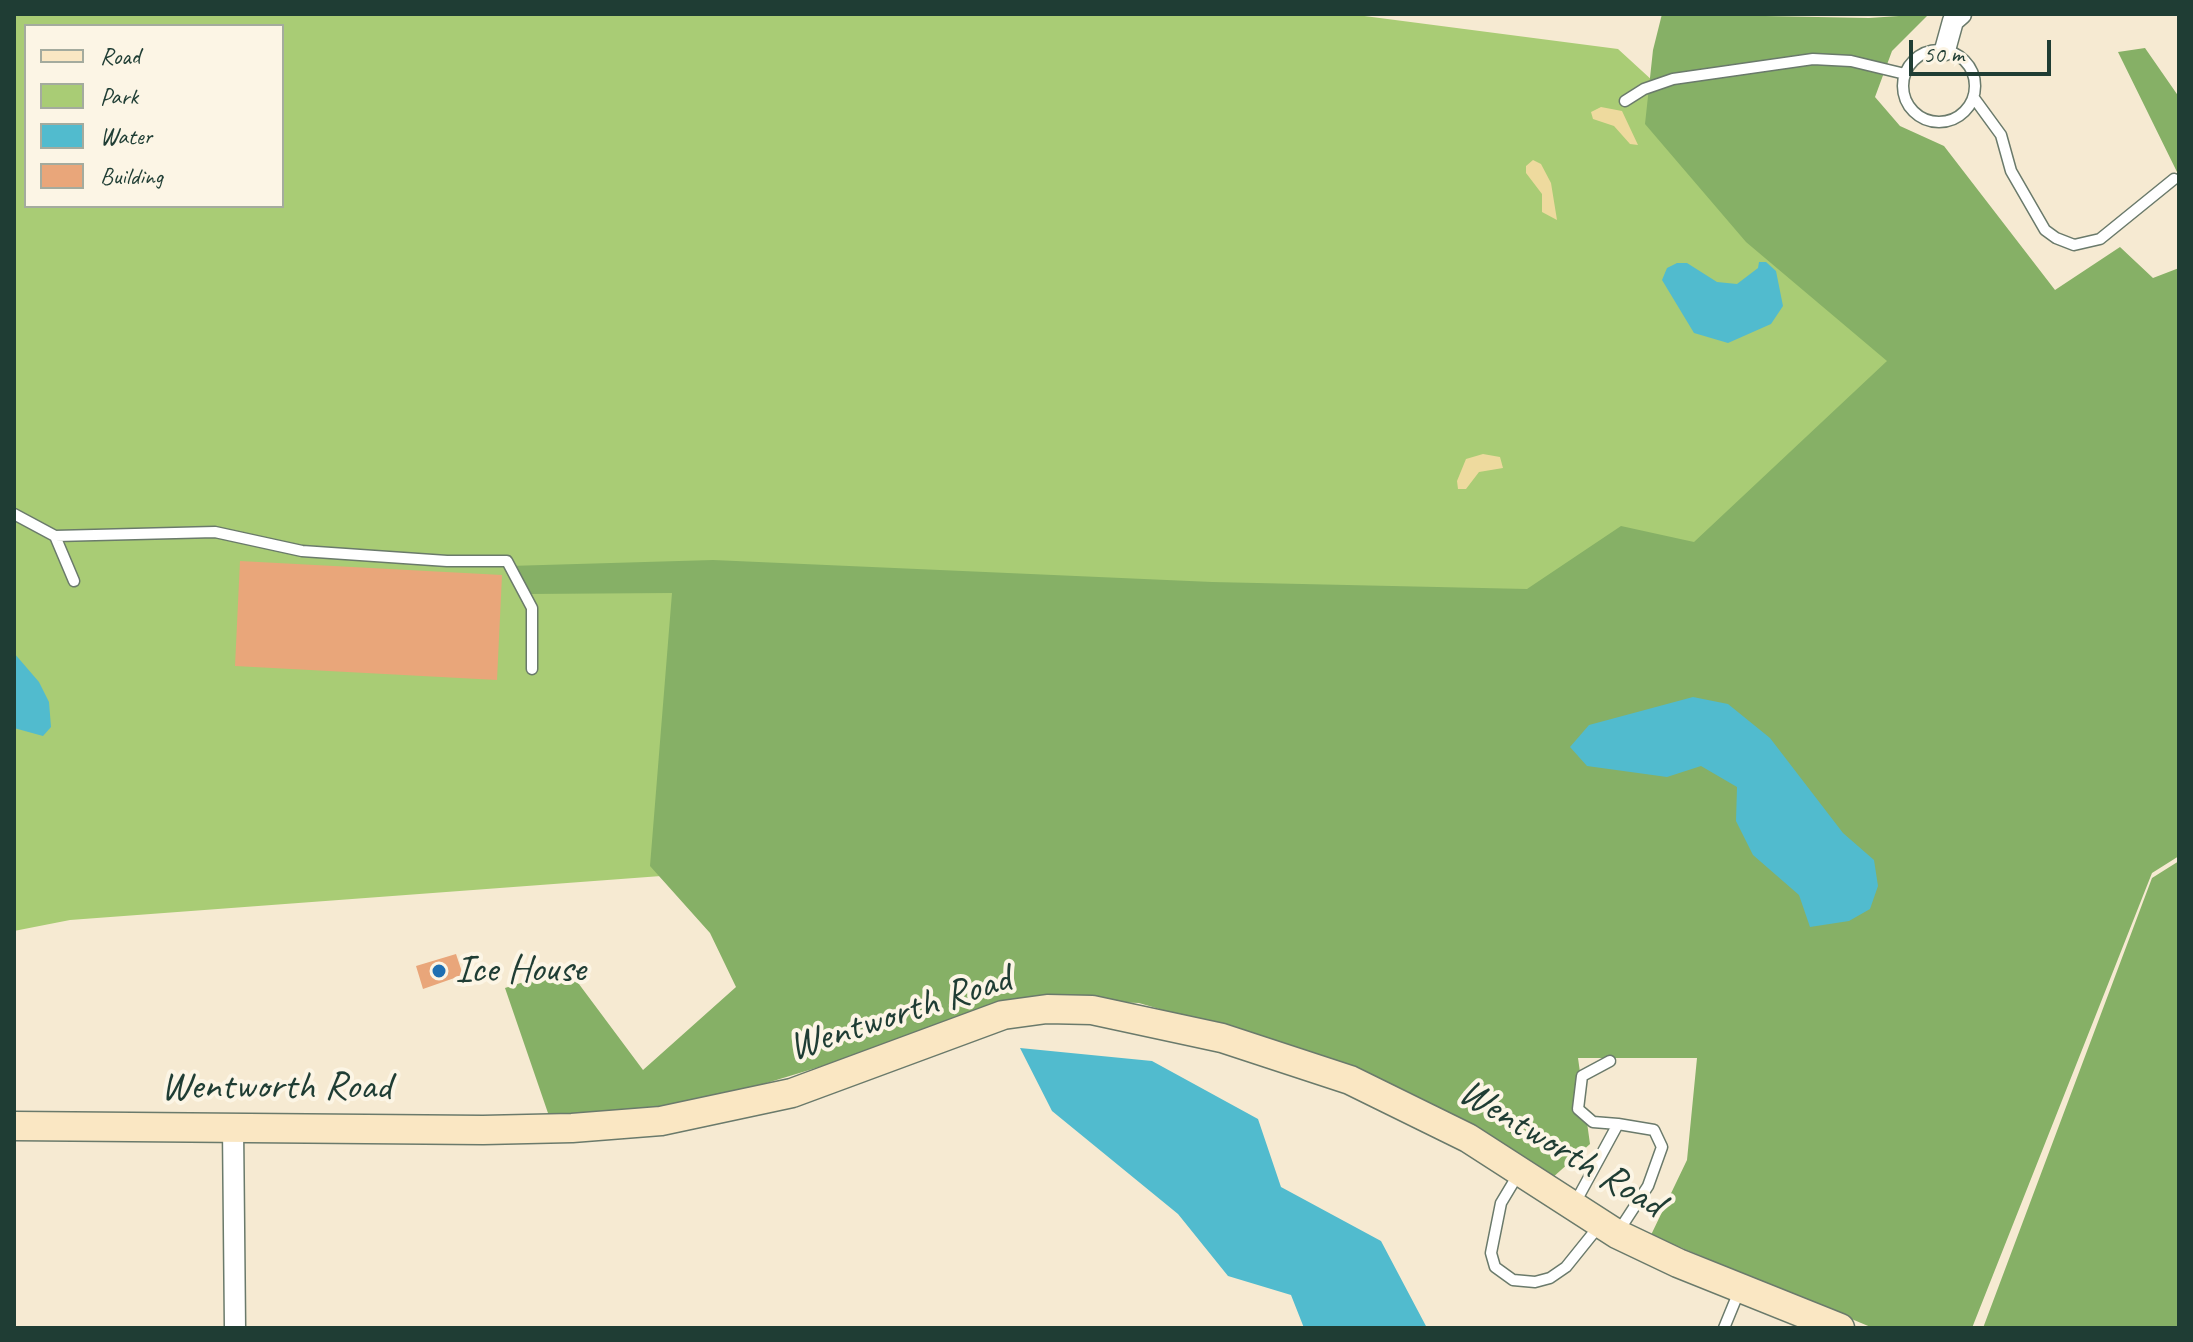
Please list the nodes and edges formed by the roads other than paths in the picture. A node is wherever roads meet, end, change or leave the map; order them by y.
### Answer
1 (1961, 14) edge
2 (1945, 50) junction
3 (1905, 74) junction
4 (1974, 98) junction
5 (1625, 101) dead end
6 (2174, 179) dead end
7 (14, 514) edge
8 (55, 536) junction
9 (74, 581) dead end
10 (532, 669) dead end
11 (1610, 1061) dead end
12 (1618, 1124) junction
13 (14, 1126) edge
14 (233, 1127) junction
15 (1520, 1172) junction
16 (1573, 1208) junction
17 (1609, 1229) junction
18 (1740, 1289) junction
19 (235, 1328) edge
20 (1724, 1328) edge
21 (1840, 1328) edge

1 - 2 street
2 - 3 lane
2 - 4 lane
3 - 4 lane
3 - 5 lane
4 - 6 lane
7 - 8 lane
8 - 9 lane
8 - 10 lane
11 - 12 lane
12 - 16 lane
12 - 17 lane
13 - 14 main road, Wentworth Road
14 - 15 main road, Wentworth Road
14 - 19 street
15 - 16 main road, Wentworth Road
15 - 17 lane
16 - 17 main road, Wentworth Road
17 - 18 main road, Wentworth Road
18 - 20 lane
18 - 21 main road, Wentworth Road

